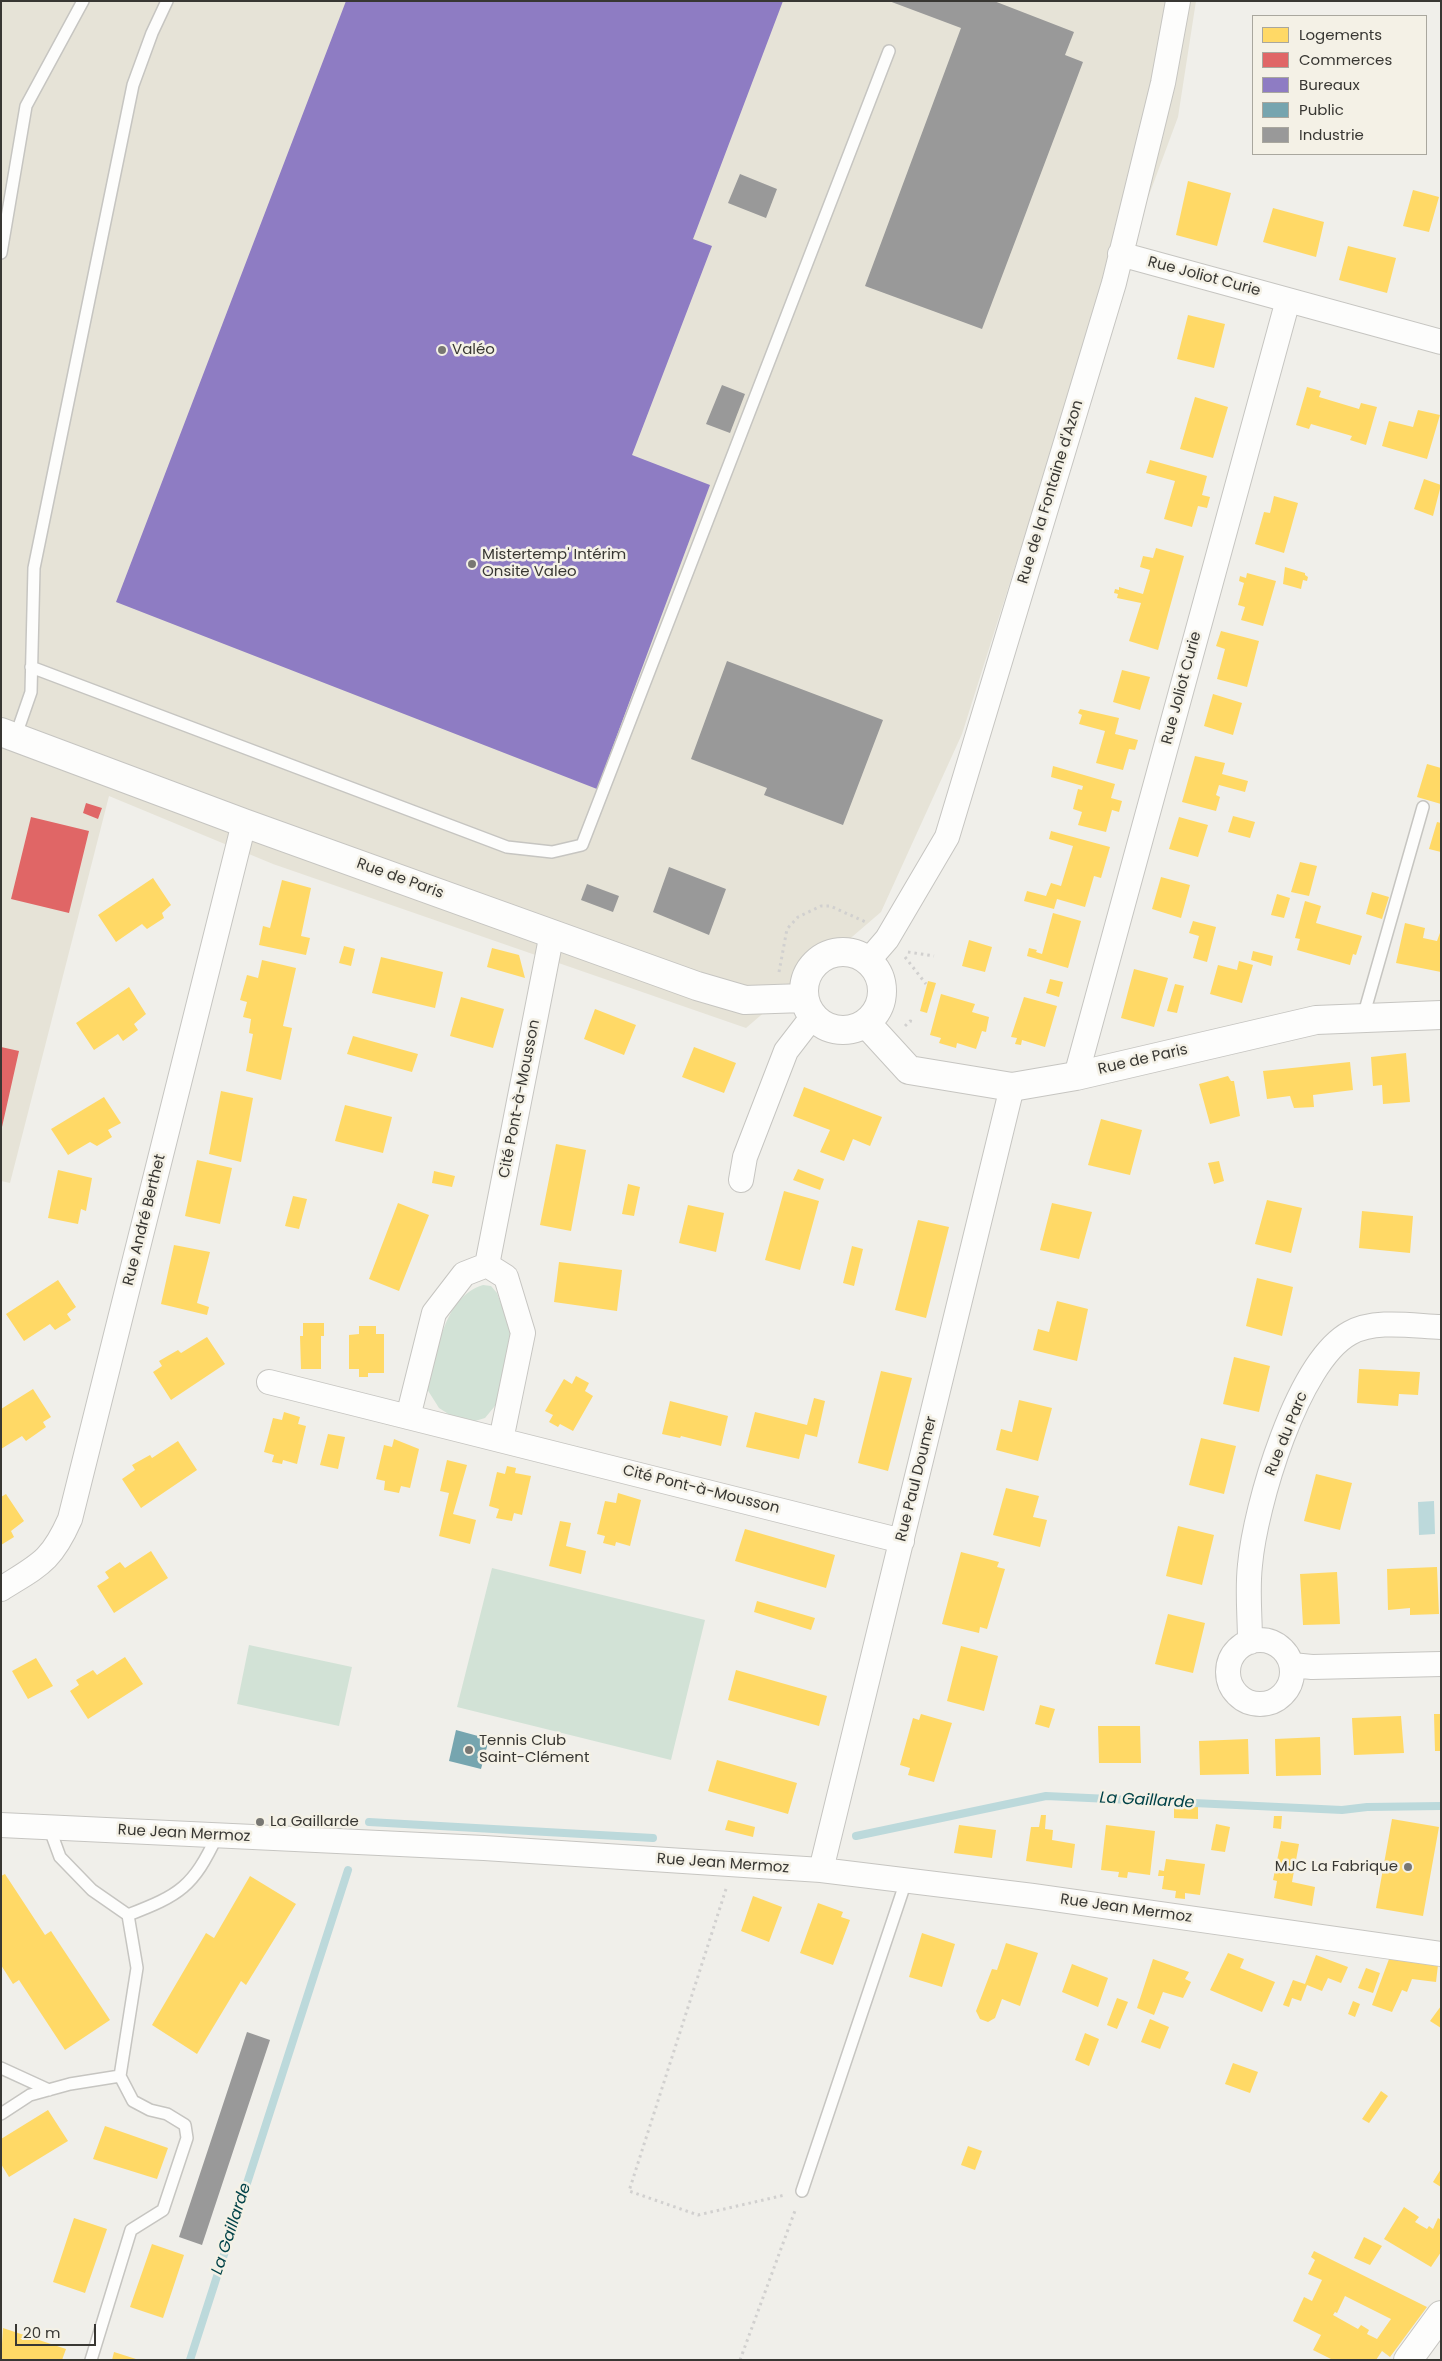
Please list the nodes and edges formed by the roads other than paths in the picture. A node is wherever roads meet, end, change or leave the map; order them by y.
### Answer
1 (83, 1) edge
2 (168, 1) edge
3 (1178, 1) edge
4 (889, 51) dead end
5 (1, 253) edge
6 (1120, 254) junction
7 (1288, 300) junction
8 (1441, 342) edge
9 (31, 667) junction
10 (6, 737) edge
11 (1423, 807) dead end
12 (244, 823) junction
13 (552, 933) junction
14 (868, 961) junction
15 (808, 1007) junction
16 (1441, 1015) edge
17 (1363, 1018) junction
18 (866, 1023) junction
19 (1076, 1076) junction
20 (1012, 1087) junction
21 (742, 1180) dead end
22 (487, 1265) junction
23 (1441, 1327) edge
24 (269, 1382) dead end
25 (408, 1417) junction
26 (501, 1440) junction
27 (902, 1541) junction
28 (1, 1590) edge
29 (1250, 1642) junction
30 (1441, 1664) edge
31 (1292, 1665) junction
32 (1, 1825) edge
33 (49, 1827) junction
34 (217, 1836) junction
35 (821, 1870) junction
36 (906, 1881) junction
37 (128, 1915) junction
38 (1441, 1954) edge
39 (1, 2068) edge
40 (120, 2076) junction
41 (49, 2090) junction
42 (1, 2114) edge
43 (802, 2191) road end
44 (1441, 2315) edge
45 (90, 2360) edge
46 (1408, 2360) edge

1 - 5 lane
2 - 9 lane
3 - 6 street, Rue de la Fontaine d'Azon
4 - 9 lane
6 - 7 street, Rue Joliot Curie
6 - 14 street, Rue de la Fontaine d'Azon
7 - 8 street, Rue Joliot Curie
7 - 19 street, Rue Joliot Curie
9 - 10 lane
10 - 12 street, Rue de Paris
11 - 17 lane
12 - 13 street, Rue de Paris
12 - 28 street, Rue André Berthet
13 - 15 street, Rue de Paris
13 - 22 street, Cité Pont-à-Mousson
14 - 15 street
14 - 18 street
15 - 18 street
15 - 21 street
16 - 17 street, Rue de Paris
17 - 19 street, Rue de Paris
18 - 20 street, Rue de Paris
19 - 20 street, Rue de Paris
20 - 27 street, Rue Paul Doumer
22 - 25 street
22 - 26 street
23 - 29 street, Rue du Parc
24 - 25 street, Cité Pont-à-Mousson
25 - 26 street, Cité Pont-à-Mousson
26 - 27 street, Cité Pont-à-Mousson
27 - 35 street, Rue Paul Doumer
29 - 31 street
29 - 31 street
30 - 31 street
32 - 33 street, Rue Jean Mermoz
33 - 34 street, Rue Jean Mermoz
33 - 37 lane
34 - 35 street, Rue Jean Mermoz
34 - 37 lane
35 - 36 street, Rue Jean Mermoz
36 - 38 street, Rue Jean Mermoz
36 - 43 lane
37 - 40 lane
39 - 41 lane
40 - 41 lane
40 - 45 lane
41 - 42 lane
44 - 46 street

